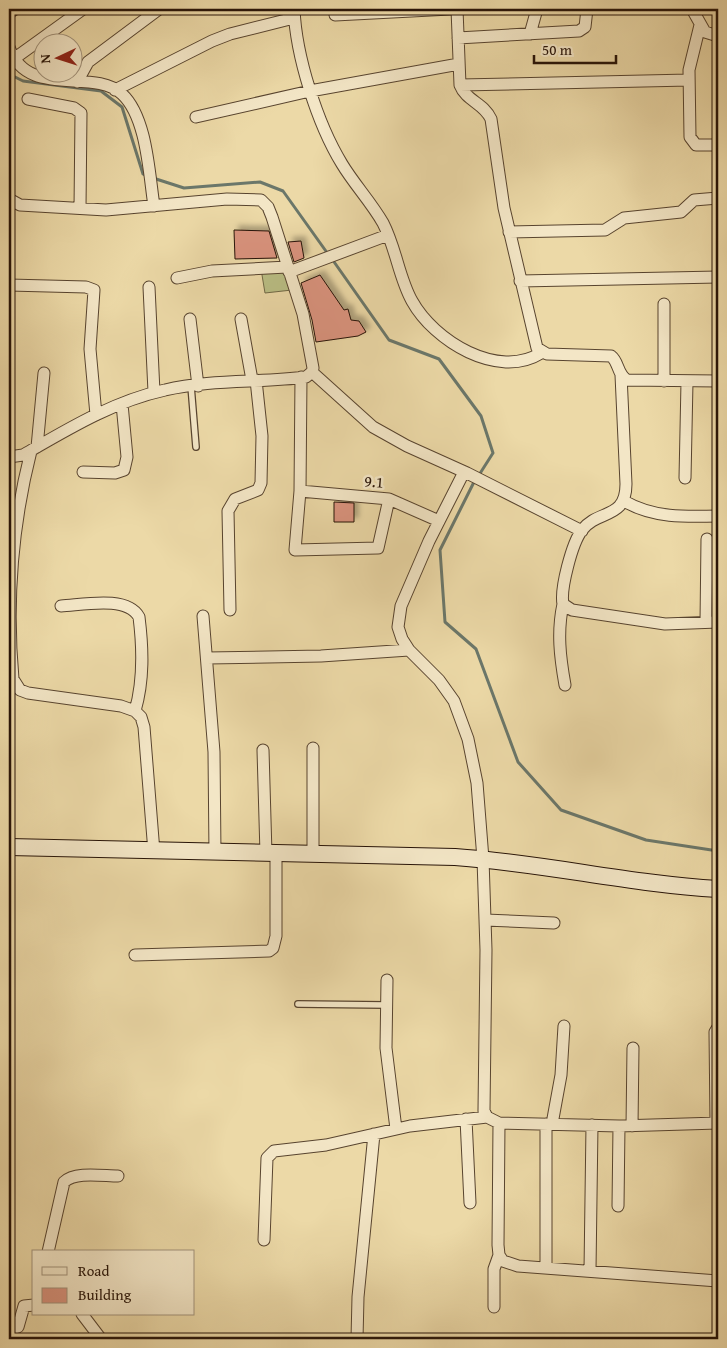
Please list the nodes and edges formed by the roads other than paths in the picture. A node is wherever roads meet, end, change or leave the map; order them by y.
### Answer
1 (15, 9) edge
2 (83, 9) edge
3 (159, 9) edge
4 (450, 9) edge
5 (457, 9) edge
6 (537, 9) edge
7 (587, 9) edge
8 (692, 9) edge
9 (9, 13) edge
10 (294, 14) edge
11 (334, 15) dead end
12 (700, 25) junction
13 (530, 34) junction
14 (718, 36) edge
15 (458, 38) junction
16 (9, 47) edge
17 (14, 58) junction
18 (459, 64) junction
19 (82, 73) edge
20 (32, 74) edge
21 (689, 80) junction
22 (77, 82) edge
23 (460, 85) junction
24 (115, 90) junction
25 (310, 90) junction
26 (28, 99) dead end
27 (196, 117) dead end
28 (718, 145) edge
29 (718, 198) edge
30 (9, 199) edge
31 (154, 206) junction
32 (80, 208) junction
33 (509, 232) junction
34 (388, 235) junction
35 (288, 269) junction
36 (718, 277) edge
37 (177, 278) dead end
38 (520, 281) junction
39 (9, 285) edge
40 (149, 287) dead end
41 (664, 304) dead end
42 (190, 319) dead end
43 (242, 319) dead end
44 (541, 352) junction
45 (312, 372) junction
46 (44, 373) dead end
47 (621, 375) junction
48 (301, 377) junction
49 (254, 380) junction
50 (664, 381) junction
51 (718, 381) edge
52 (687, 382) junction
53 (195, 386) junction
54 (154, 392) junction
55 (122, 404) junction
56 (96, 415) junction
57 (196, 448) dead end
58 (34, 449) junction
59 (9, 457) edge
60 (82, 472) dead end
61 (466, 473) junction
62 (685, 478) dead end
63 (300, 491) junction
64 (389, 499) junction
65 (624, 501) junction
66 (718, 516) edge
67 (439, 522) junction
68 (582, 531) junction
69 (707, 539) dead end
70 (563, 604) junction
71 (61, 606) dead end
72 (230, 610) dead end
73 (203, 616) dead end
74 (706, 622) junction
75 (718, 622) edge
76 (409, 650) junction
77 (207, 658) junction
78 (13, 679) junction
79 (566, 685) dead end
80 (9, 691) edge
81 (135, 711) junction
82 (313, 748) dead end
83 (263, 750) dead end
84 (9, 847) edge
85 (154, 852) junction
86 (215, 853) junction
87 (271, 854) junction
88 (313, 855) junction
89 (483, 859) junction
90 (718, 889) edge
91 (485, 920) junction
92 (554, 924) dead end
93 (135, 955) dead end
94 (387, 980) dead end
95 (298, 1004) dead end
96 (386, 1005) junction
97 (564, 1026) dead end
98 (718, 1027) edge
99 (633, 1048) dead end
100 (487, 1117) junction
101 (466, 1119) junction
102 (498, 1123) junction
103 (717, 1123) edge
104 (549, 1124) junction
105 (592, 1125) junction
106 (619, 1126) junction
107 (632, 1126) junction
108 (396, 1129) junction
109 (374, 1134) junction
110 (118, 1176) dead end
111 (470, 1203) dead end
112 (618, 1206) dead end
113 (264, 1240) dead end
114 (48, 1250) edge
115 (499, 1255) junction
116 (546, 1267) junction
117 (590, 1270) junction
118 (718, 1281) edge
119 (32, 1305) edge
120 (494, 1307) dead end
121 (84, 1316) edge
122 (9, 1330) edge
123 (101, 1339) edge
124 (357, 1339) edge

1 - 9 street
2 - 17 street
3 - 19 street
4 - 11 street
5 - 15 street
6 - 13 street
7 - 13 street
8 - 12 street
10 - 24 street
10 - 25 street
12 - 14 street
12 - 21 street
13 - 15 street
15 - 18 street
16 - 17 street
17 - 20 street
18 - 23 street
18 - 25 street
21 - 23 street
21 - 28 street
22 - 24 street
23 - 33 street
24 - 31 street
25 - 27 street
25 - 34 street
26 - 32 street
29 - 33 street
30 - 32 street
31 - 32 street
31 - 35 street
33 - 38 street
34 - 35 street
34 - 44 street
35 - 37 street
35 - 45 street
36 - 38 street
38 - 44 street
39 - 56 street
40 - 54 street
41 - 50 street
42 - 53 street
43 - 49 street
44 - 47 street
45 - 48 street
45 - 61 street
46 - 58 street
47 - 50 street
47 - 65 street
48 - 49 street
48 - 63 street
49 - 53 street
49 - 72 street
50 - 52 street
51 - 52 street
52 - 62 street
53 - 54 street
53 - 57 lane
54 - 55 street
55 - 56 street
55 - 60 street
56 - 58 street
58 - 59 street
58 - 78 street
61 - 67 street
61 - 68 street
63 - 64 street, 9.1
63 - 64 street
64 - 67 street, 9.1
65 - 66 street
65 - 68 street
67 - 76 street
68 - 70 street
69 - 74 street
70 - 74 street
70 - 79 street
71 - 81 street
73 - 77 street
74 - 75 street
76 - 77 street
76 - 89 street
77 - 86 street
78 - 80 street
78 - 81 street
81 - 85 street
82 - 88 street
83 - 87 street
84 - 85 main road
85 - 86 main road
86 - 87 main road
87 - 88 main road
87 - 93 street
88 - 89 main road
89 - 90 main road
89 - 91 street
91 - 92 street
91 - 100 street
94 - 96 street
95 - 96 lane
96 - 108 street
97 - 104 street
98 - 103 street
99 - 107 street
100 - 101 street
100 - 102 street
101 - 108 street
101 - 111 street
102 - 104 street
102 - 115 street
103 - 107 street
104 - 105 street
104 - 116 street
105 - 106 street
105 - 117 street
106 - 107 street
106 - 112 street
108 - 109 street
109 - 113 street
109 - 124 street
110 - 114 street
115 - 116 street
115 - 120 street
116 - 117 street
117 - 118 street
119 - 122 street
121 - 123 street

